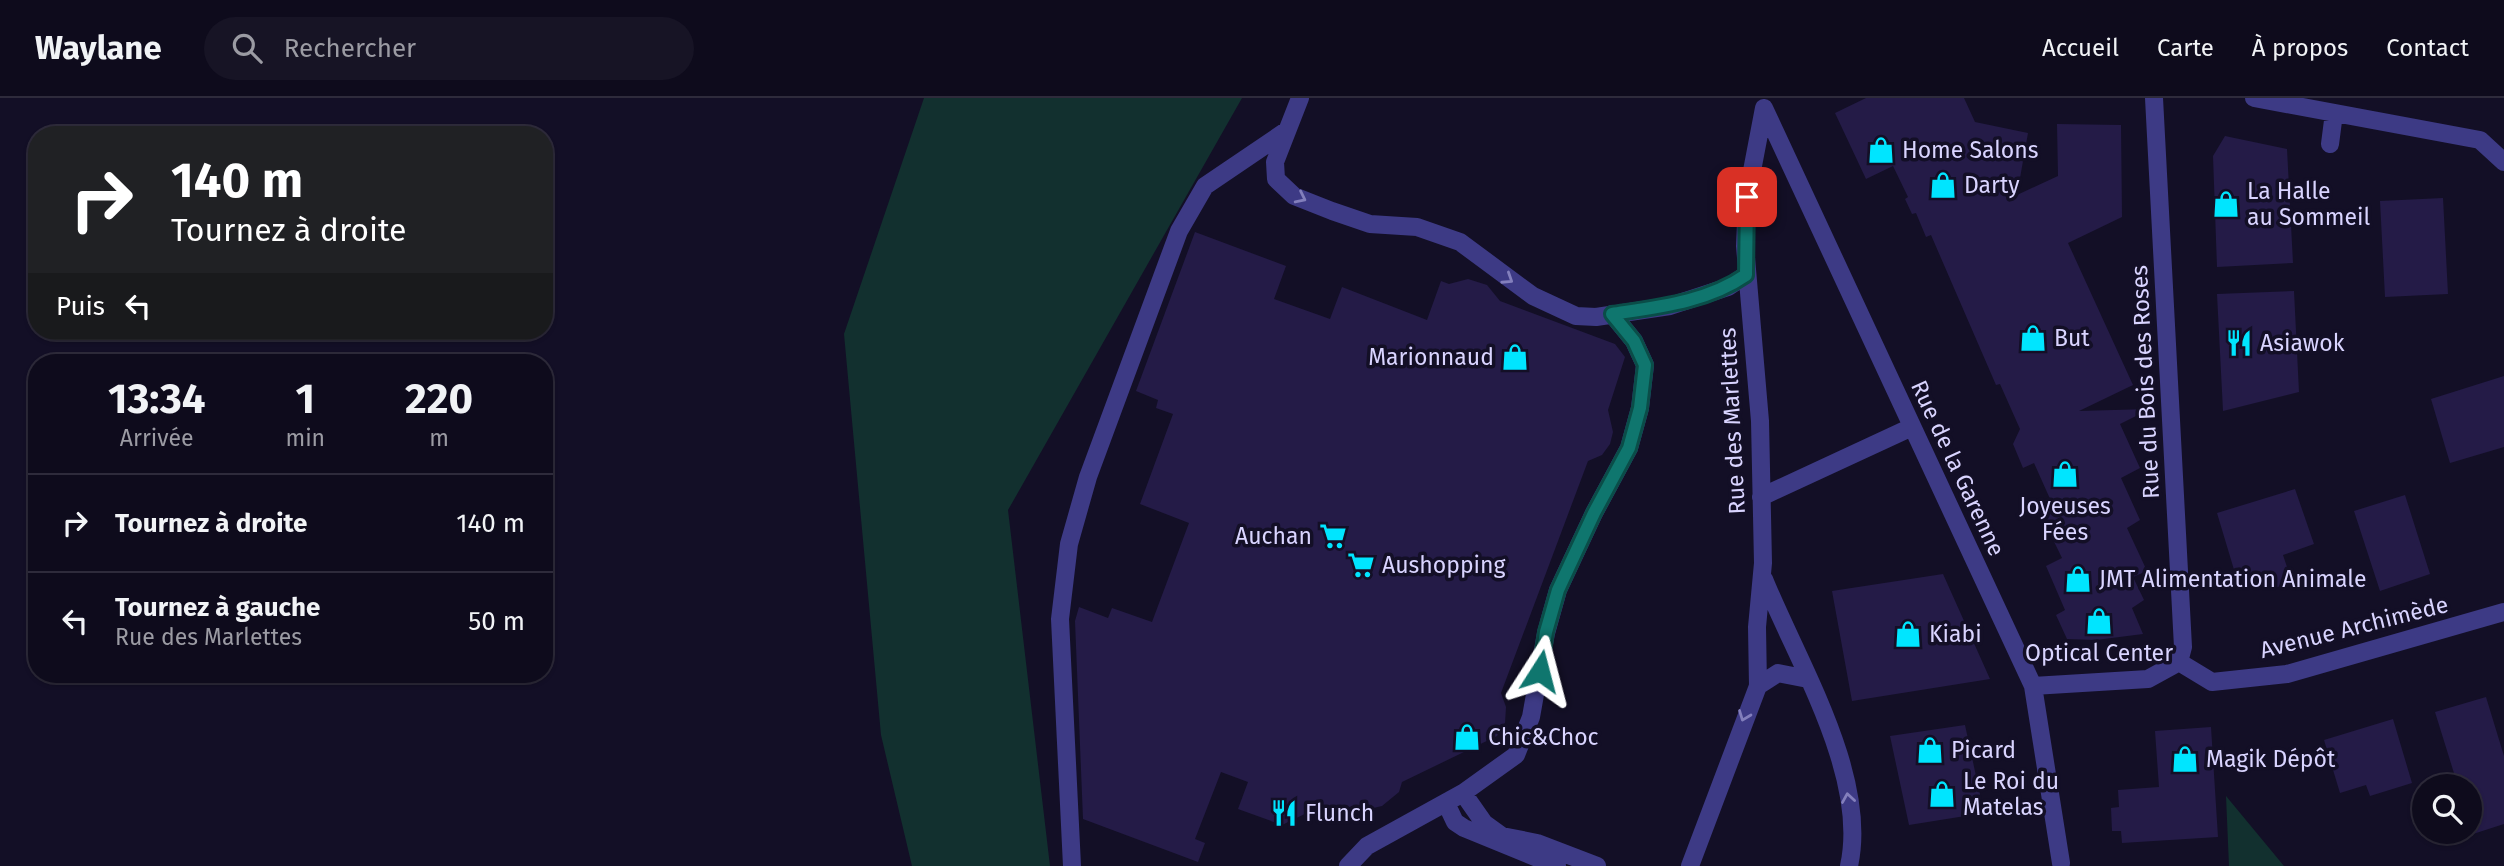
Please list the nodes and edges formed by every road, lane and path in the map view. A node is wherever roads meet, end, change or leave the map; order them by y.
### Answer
1 (1300, 98) edge
2 (2154, 98) edge
3 (2254, 98) edge
4 (1765, 103) edge
5 (2334, 113) junction
6 (1286, 131) junction
7 (2330, 144) dead end
8 (2504, 162) edge
9 (1746, 275) junction
10 (1612, 314) junction
11 (1912, 427) junction
12 (1760, 497) junction
13 (1762, 575) junction
14 (2504, 612) edge
15 (2179, 662) junction
16 (1808, 679) junction
17 (1758, 685) junction
18 (2033, 686) junction
19 (1463, 793) junction
20 (1446, 803) junction
21 (2061, 863) dead end
22 (1072, 866) edge
23 (1348, 866) edge
24 (1557, 866) edge
25 (1597, 866) edge
26 (1689, 866) edge
27 (1849, 866) edge

1 - 6 street
2 - 15 street, Rue du Bois des Roses
3 - 5 street
4 - 9 street, Rue des Marlettes
4 - 11 street, Rue de la Garenne
5 - 7 street
5 - 8 street
6 -> 10 street
6 - 22 street
9 - 10 street
9 - 12 street, Rue des Marlettes
10 - 19 street
11 - 12 street
11 - 18 street, Rue de la Garenne
12 - 13 street, Rue des Marlettes
13 - 16 street, Rue des Marlettes
13 - 17 street, Rue des Marlettes
14 - 15 street, Avenue Archimède
15 - 18 street
16 - 17 street
27 -> 16 street, Rue des Marlettes
17 -> 26 street, Rue des Marlettes
18 - 21 street, Rue de la Garenne
19 - 20 street
19 - 25 street
20 - 23 street
20 - 24 street

